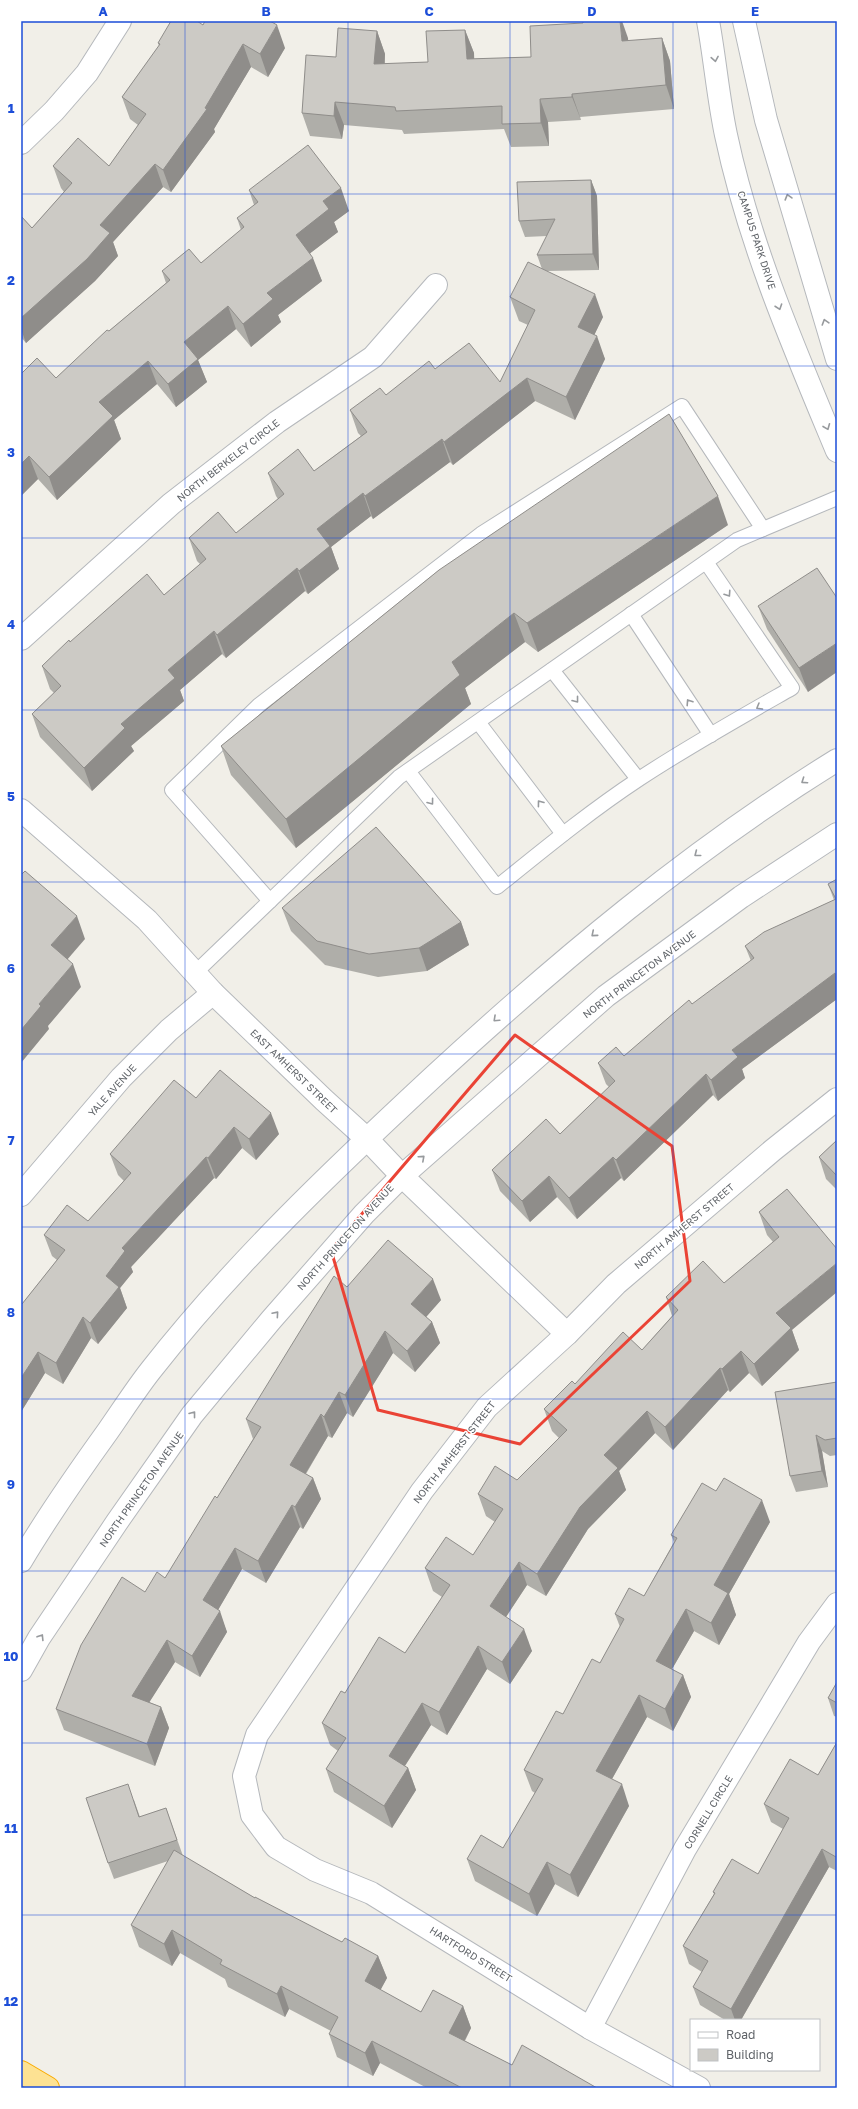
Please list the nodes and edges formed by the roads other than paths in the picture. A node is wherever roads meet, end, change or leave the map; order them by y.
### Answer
1 (120, 21) edge
2 (708, 21) edge
3 (744, 21) edge
4 (21, 143) edge
5 (436, 285) dead end
6 (837, 359) edge
7 (837, 451) edge
8 (837, 498) edge
9 (763, 529) junction
10 (706, 562) junction
11 (631, 614) junction
12 (21, 639) edge
13 (552, 670) junction
14 (478, 722) junction
15 (711, 734) junction
16 (837, 760) edge
17 (408, 771) junction
18 (638, 780) junction
19 (21, 810) edge
20 (563, 834) junction
21 (837, 834) edge
22 (270, 901) junction
23 (195, 973) junction
24 (213, 993) junction
25 (837, 1098) edge
26 (367, 1139) junction
27 (402, 1176) junction
28 (21, 1195) edge
29 (567, 1334) junction
30 (21, 1561) edge
31 (837, 1604) edge
32 (21, 1670) edge
33 (252, 1814) joint
34 (590, 2028) junction
35 (21, 2072) edge
36 (48, 2088) edge
37 (699, 2088) edge

1 - 4 street
2 -> 7 street, CAMPUS PARK DRIVE
6 -> 3 street
5 - 12 street, NORTH BERKELEY CIRCLE
8 - 9 lane
9 - 10 lane
9 - 22 lane
10 - 11 lane
10 -> 15 lane
11 - 13 lane
15 -> 11 lane
13 - 14 lane
13 -> 18 lane
14 - 17 lane
20 -> 14 lane
15 - 18 lane
16 -> 26 street
17 -> 20 lane
17 - 22 lane
18 - 20 lane
19 - 23 street, EAST AMHERST STREET
27 -> 21 street, NORTH PRINCETON AVENUE
22 - 23 lane
23 - 24 street, EAST AMHERST STREET
24 - 26 street, EAST AMHERST STREET
24 - 28 street, YALE AVENUE
25 - 29 street, NORTH AMHERST STREET
26 - 27 street, EAST AMHERST STREET
26 - 30 street
27 - 29 street, EAST AMHERST STREET
32 -> 27 street, NORTH PRINCETON AVENUE
29 - 33 street, NORTH AMHERST STREET
31 - 34 street, CORNELL CIRCLE
33 - 34 street, HARTFORD STREET
34 - 37 street, HARTFORD STREET
35 - 36 highway

